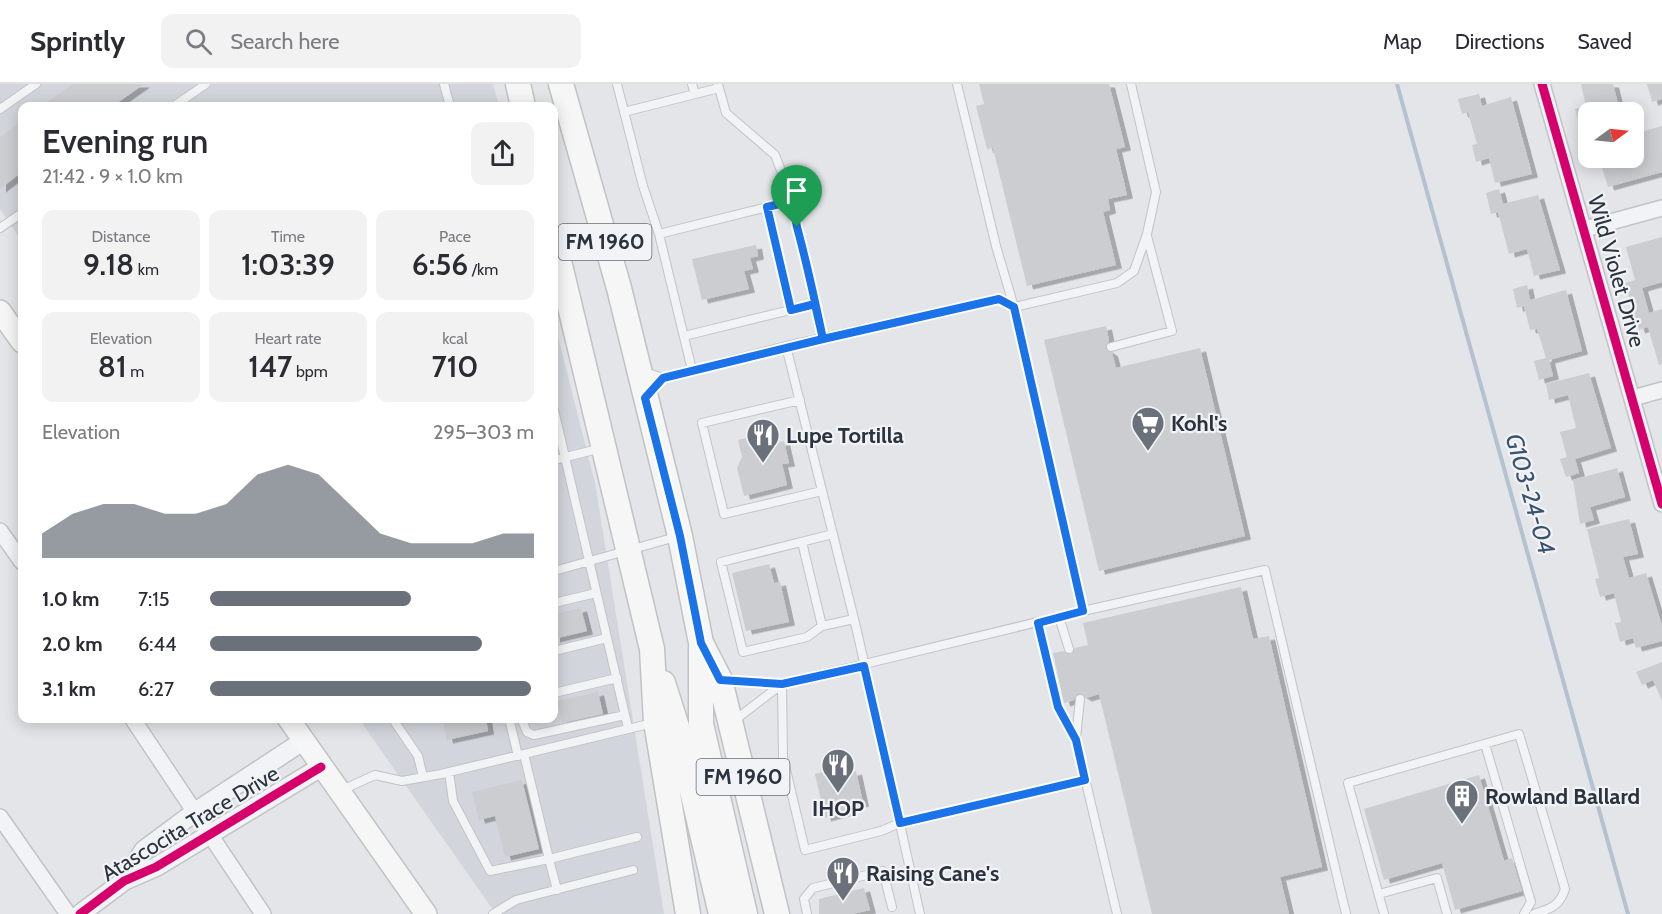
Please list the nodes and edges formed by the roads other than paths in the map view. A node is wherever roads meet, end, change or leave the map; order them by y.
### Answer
1 (36, 84) edge
2 (206, 84) edge
3 (444, 84) edge
4 (518, 84) edge
5 (561, 84) edge
6 (617, 84) edge
7 (692, 84) edge
8 (957, 84) edge
9 (1131, 84) edge
10 (1542, 84) edge
11 (719, 86) edge
12 (695, 94) junction
13 (180, 102) edge
14 (449, 102) edge
15 (522, 102) edge
16 (2, 105) edge
17 (624, 112) junction
18 (792, 201) junction
19 (767, 207) junction
20 (1662, 208) edge
21 (18, 216) edge
22 (0, 228) edge
23 (1585, 229) junction
24 (659, 234) junction
25 (1147, 234) junction
26 (558, 271) edge
27 (561, 295) edge
28 (815, 304) junction
29 (1014, 307) junction
30 (791, 310) junction
31 (0, 311) edge
32 (18, 334) edge
33 (684, 336) junction
34 (823, 339) junction
35 (786, 346) junction
36 (1111, 347) dead end
37 (692, 370) junction
38 (663, 378) junction
39 (648, 386) junction
40 (1662, 390) edge
41 (1633, 398) junction
42 (800, 400) junction
43 (558, 427) edge
44 (602, 448) junction
45 (565, 457) junction
46 (558, 459) edge
47 (822, 491) junction
48 (1662, 504) edge
49 (0, 531) edge
50 (833, 534) junction
51 (680, 536) junction
52 (802, 542) junction
53 (629, 551) junction
54 (18, 556) edge
55 (589, 563) junction
56 (558, 570) edge
57 (596, 593) junction
58 (558, 602) edge
59 (1083, 611) junction
60 (854, 618) junction
61 (1059, 618) junction
62 (1038, 623) junction
63 (822, 626) junction
64 (607, 638) junction
65 (701, 643) junction
66 (652, 649) junction
67 (558, 650) edge
68 (1069, 650) dead end
69 (864, 666) junction
70 (616, 678) junction
71 (720, 680) junction
72 (782, 684) junction
73 (558, 692) edge
74 (1080, 699) dead end
75 (625, 715) junction
76 (731, 722) junction
77 (135, 723) edge
78 (291, 723) edge
79 (395, 723) edge
80 (511, 723) edge
81 (523, 723) edge
82 (656, 723) junction
83 (628, 728) junction
84 (1076, 740) junction
85 (303, 741) junction
86 (1485, 744) junction
87 (521, 755) junction
88 (321, 767) junction
89 (449, 772) junction
90 (423, 777) junction
91 (1085, 780) junction
92 (338, 792) junction
93 (195, 812) junction
94 (0, 817) edge
95 (900, 823) junction
96 (209, 834) junction
97 (638, 837) dead end
98 (549, 859) junction
99 (633, 870) dead end
100 (124, 881) junction
101 (557, 890) junction
102 (1379, 894) junction
103 (1557, 904) junction
104 (892, 907) dead end
105 (68, 914) edge
106 (80, 914) edge
107 (263, 914) edge
108 (426, 914) edge
109 (493, 914) edge
110 (688, 914) edge
111 (721, 914) edge
112 (746, 914) edge
113 (777, 914) edge
114 (807, 914) edge
115 (920, 914) edge
116 (1117, 914) edge
117 (1346, 914) edge
118 (1384, 914) edge
119 (1447, 914) edge
120 (1524, 914) edge
121 (1534, 914) edge
122 (1559, 914) edge

1 - 16 lane
2 - 13 lane
3 - 14 lane
4 - 15 main road
5 - 39 main road, FM 1960 / FM 1960
6 - 17 lane
7 - 12 lane
8 - 29 lane
9 - 25 lane
10 - 23 street, Wild Violet Drive
11 - 12 lane
11 - 18 lane
12 - 17 lane
17 - 24 lane
18 - 19 lane
18 - 28 lane
19 - 24 lane
19 - 30 lane
20 - 23 street
21 - 22 lane
23 - 41 street, Wild Violet Drive
24 - 33 lane
25 - 29 lane
25 - 36 lane
26 - 27 main road, FM 1960 / FM 1960
27 - 44 main road, FM 1960 / FM 1960
28 - 30 lane
28 - 34 lane
29 - 34 lane
29 - 59 lane
30 - 33 lane
31 - 32 main road
33 - 37 lane
34 - 35 lane
35 - 37 lane
35 - 42 lane
37 - 38 lane
38 - 39 lane
38 - 39 lane
39 - 51 main road, FM 1960 / FM 1960
40 - 41 street
41 - 48 street, Wild Violet Drive
42 - 47 lane
42 - 47 lane
43 - 45 lane
44 - 45 lane
44 - 53 main road, FM 1960 / FM 1960
45 - 46 lane
45 - 55 lane
47 - 50 lane
49 - 54 street
50 - 52 lane
50 - 60 lane
51 - 53 lane
51 - 65 main road, FM 1960 / FM 1960
52 - 63 lane
52 - 63 lane
53 - 55 lane
53 - 66 main road, FM 1960 / FM 1960
55 - 56 lane
55 - 57 lane
57 - 58 lane
57 - 64 lane
59 - 61 lane
59 - 117 lane
60 - 63 lane
60 - 69 lane
61 - 62 lane
61 - 68 lane
62 - 69 lane
62 - 84 lane
64 - 67 lane
64 - 70 lane
65 - 71 main road, FM 1960 / FM 1960
65 - 112 main road
66 - 82 main road, FM 1960 / FM 1960
66 - 111 main road
69 - 72 lane
69 - 95 lane
70 - 73 lane
70 - 75 lane
71 - 72 lane
71 - 76 main road, FM 1960 / FM 1960
72 - 76 lane
72 - 95 lane
74 - 84 lane
75 - 81 lane
75 - 83 lane
76 - 113 main road, FM 1960 / FM 1960
77 - 93 street
78 - 85 main road
79 - 90 lane
80 - 87 lane
82 - 83 lane
82 - 110 main road, FM 1960 / FM 1960
83 - 87 lane
84 - 91 lane
85 - 88 main road
85 - 93 street, Atascocita Trace Drive
86 - 102 lane
86 - 103 lane
86 - 120 lane
87 - 89 lane
87 - 98 lane
88 - 92 main road
88 - 96 street, Atascocita Trace Drive
89 - 90 lane
89 - 98 lane
90 - 92 lane
91 - 95 lane
91 - 116 lane
92 - 108 main road
93 - 96 street
93 - 100 street, Atascocita Trace Drive
94 - 105 street
95 - 115 lane
96 - 100 street, Atascocita Trace Drive
96 - 107 street
97 - 98 lane
98 - 101 lane
99 - 101 lane
100 - 106 street, Atascocita Trace Drive
101 - 109 lane
102 - 118 lane
102 - 119 lane
103 - 121 lane
103 - 122 lane
104 - 114 lane

